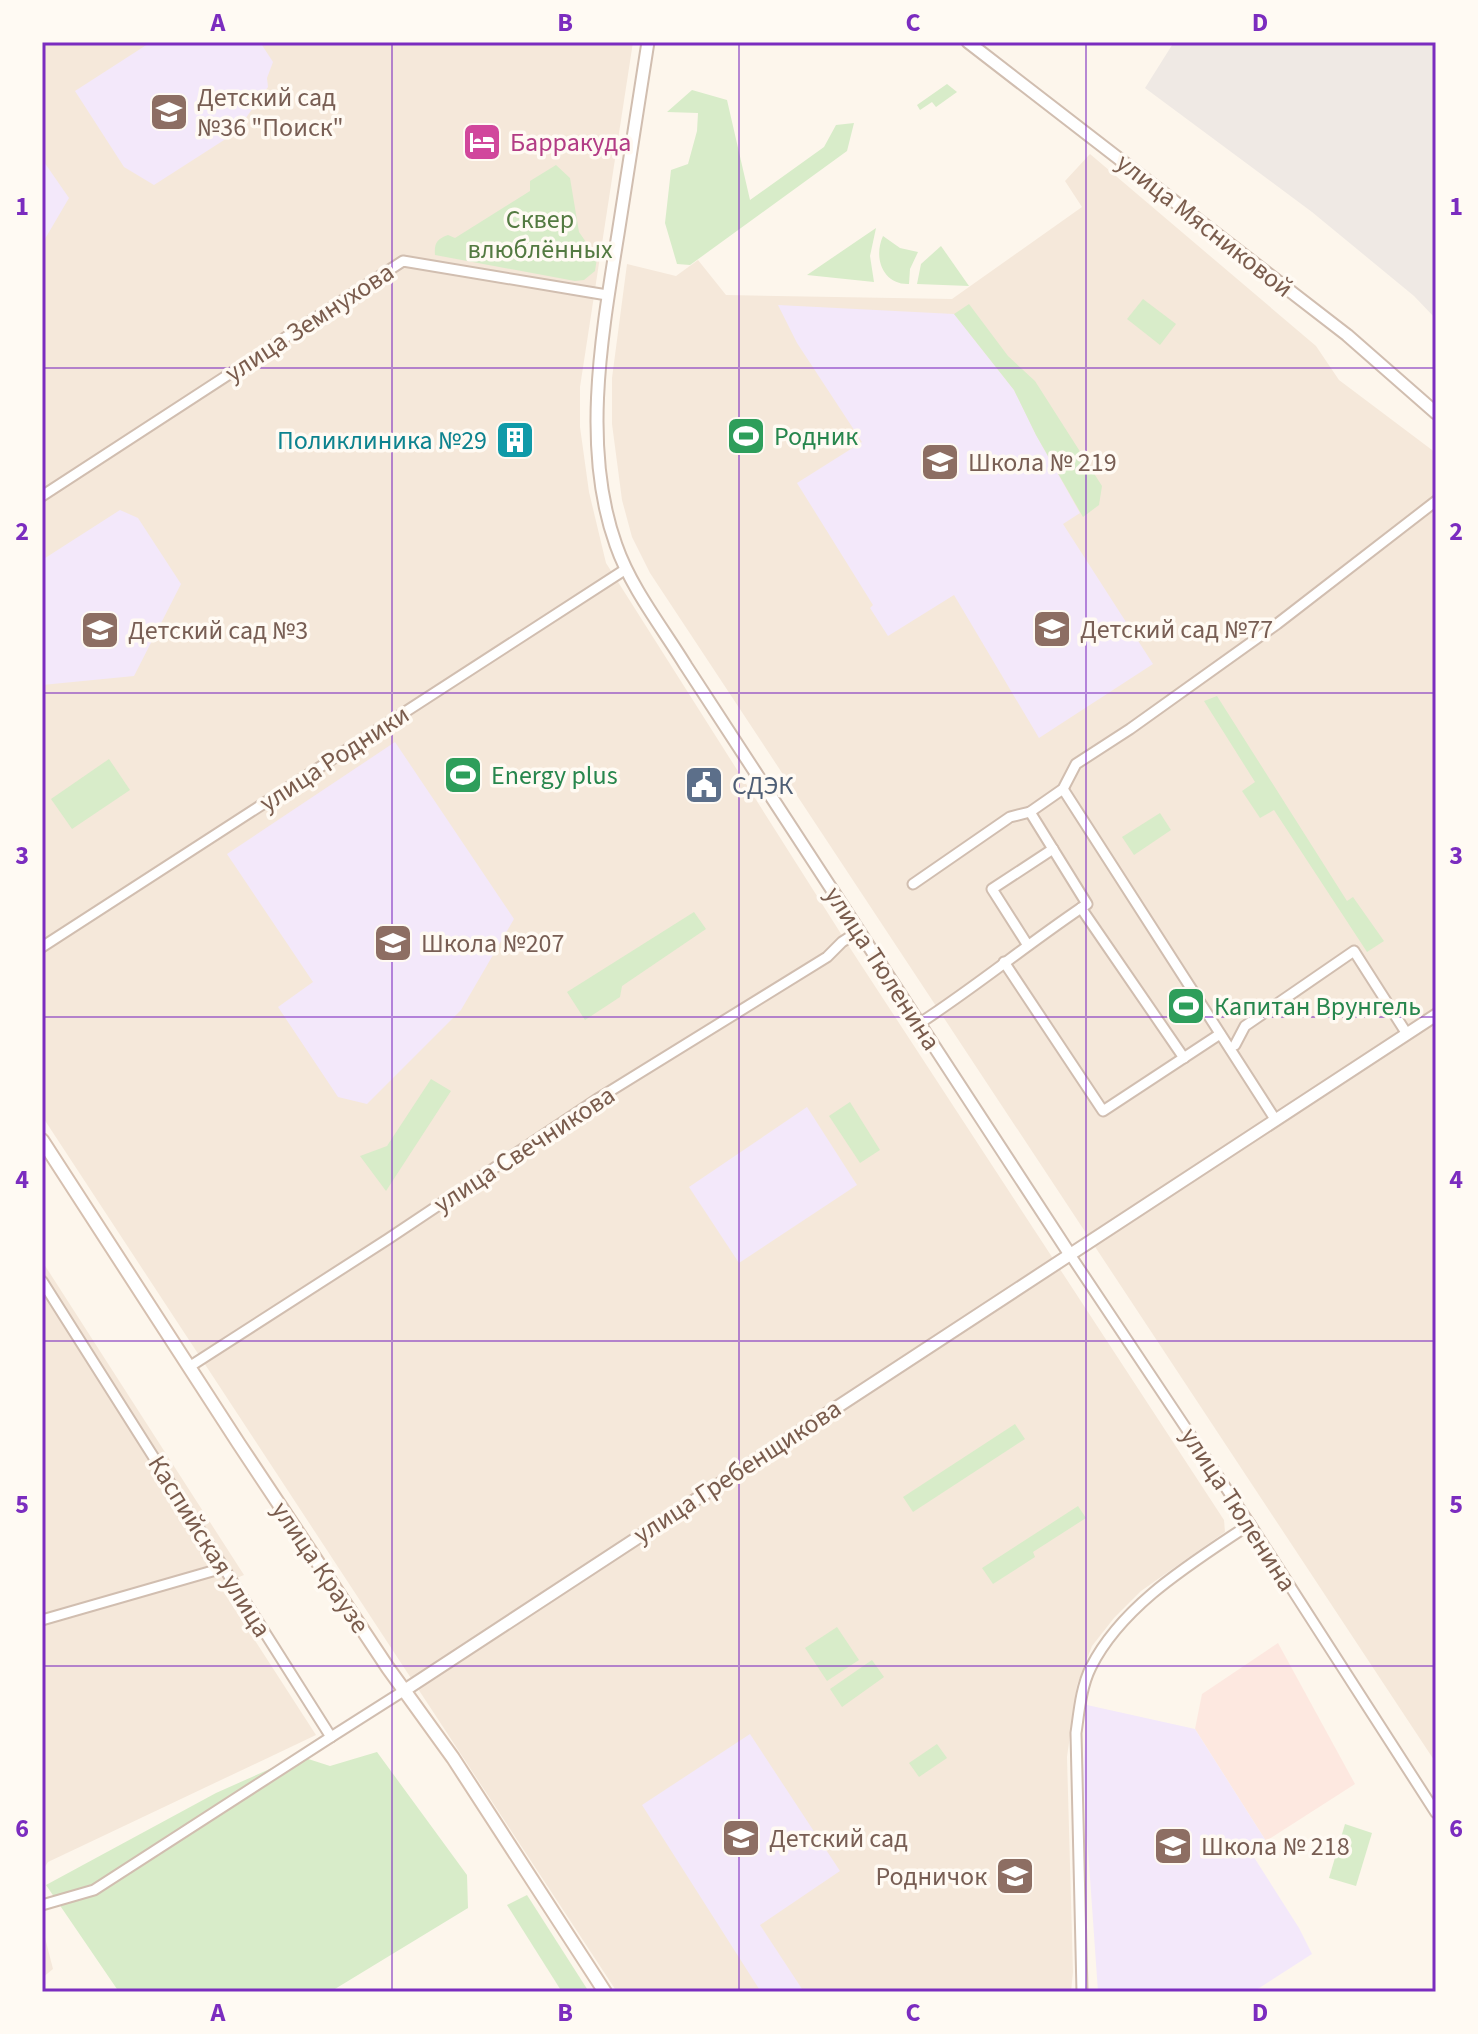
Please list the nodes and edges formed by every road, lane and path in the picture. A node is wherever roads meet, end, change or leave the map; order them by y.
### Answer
1 (648, 42) edge
2 (968, 42) edge
3 (607, 295) junction
4 (1436, 413) edge
5 (42, 496) edge
6 (1436, 501) edge
7 (626, 569) junction
8 (1063, 789) junction
9 (1030, 812) junction
10 (1053, 849) junction
11 (913, 884) dead end
12 (1081, 908) junction
13 (859, 931) junction
14 (1027, 944) junction
15 (42, 947) edge
16 (1004, 962) junction
17 (1436, 1015) edge
18 (920, 1023) junction
19 (1220, 1034) junction
20 (1407, 1034) junction
21 (1235, 1045) dead end
22 (1184, 1058) junction
23 (1275, 1119) junction
24 (42, 1140) edge
25 (1069, 1253) junction
26 (42, 1281) edge
27 (189, 1367) junction
28 (1250, 1524) junction
29 (223, 1568) junction
30 (42, 1620) edge
31 (405, 1690) junction
32 (331, 1737) junction
33 (1436, 1813) edge
34 (42, 1905) edge
35 (605, 1992) edge
36 (1082, 1992) edge

1 - 3 street, улица Тюленина
2 - 4 street, улица Мясниковой
3 - 5 street, улица Земнухова
3 - 7 street, улица Тюленина
6 - 8 street
7 - 13 street, улица Тюленина
7 - 15 street, улица Родники
8 - 9 street
8 - 19 street
9 - 10 street
9 - 11 street
10 - 12 street
10 - 14 street
12 - 14 street
12 - 22 street
13 - 18 street, улица Тюленина
13 - 27 street, улица Свечникова
14 - 16 street
16 - 18 street
16 - 22 street
17 - 20 street, улица Гребенщикова
18 - 25 street, улица Тюленина
19 - 22 street
19 - 23 street
20 - 21 street
20 - 23 street, улица Гребенщикова
23 - 25 street, улица Гребенщикова
24 - 27 main road, улица Краузе
25 - 28 street, улица Тюленина
25 - 31 street, улица Гребенщикова
26 - 29 street, Каспийская улица
27 - 31 main road, улица Краузе
28 - 33 street, улица Тюленина
28 - 36 street
29 - 30 street
29 - 32 street, Каспийская улица
31 - 32 street
31 - 35 main road, улица Краузе
32 - 34 street

